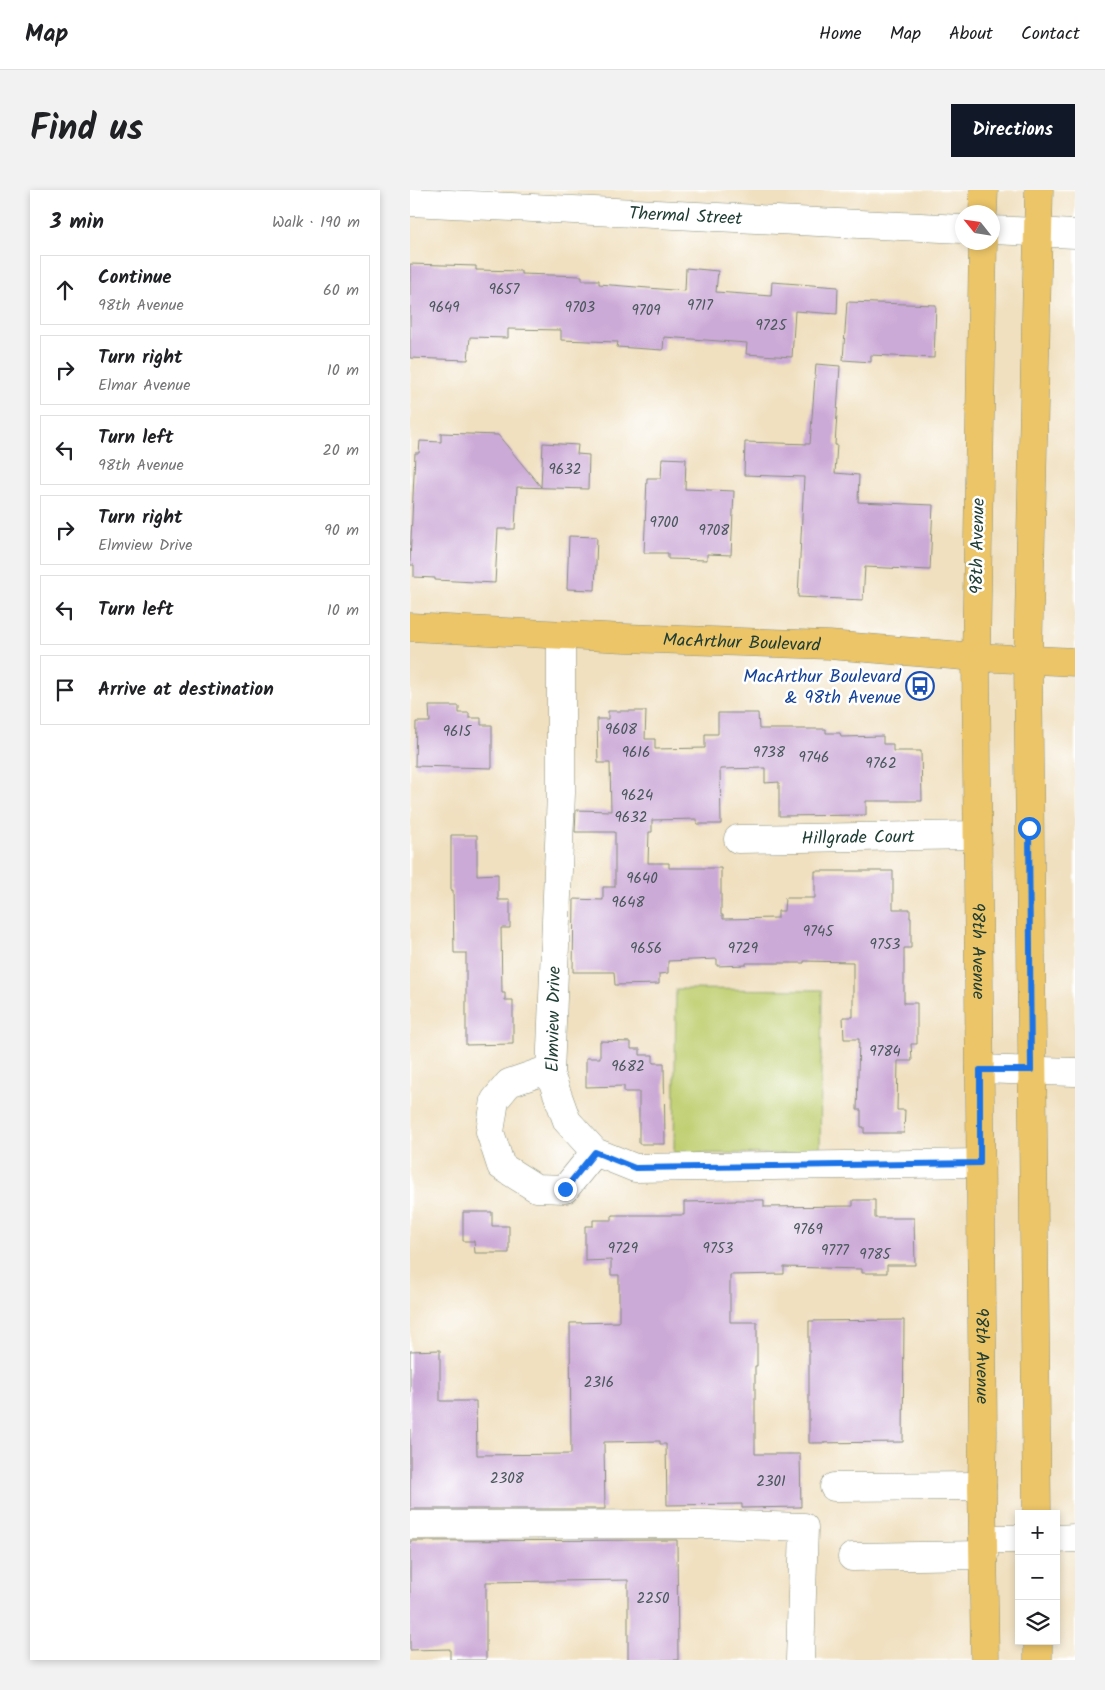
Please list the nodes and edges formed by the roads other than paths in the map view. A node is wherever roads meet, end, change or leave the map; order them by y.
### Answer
1 (984, 190) edge
2 (1039, 190) edge
3 (410, 202) edge
4 (984, 205) edge
5 (955, 229) edge
6 (1000, 230) edge
7 (1038, 232) junction
8 (1075, 234) edge
9 (983, 250) edge
10 (410, 627) edge
11 (561, 634) junction
12 (976, 657) junction
13 (1028, 660) junction
14 (1075, 662) edge
15 (977, 835) junction
16 (738, 839) dead end
17 (550, 1069) junction
18 (980, 1070) junction
19 (1031, 1070) junction
20 (1075, 1072) edge
21 (595, 1152) junction
22 (980, 1163) junction
23 (982, 1486) junction
24 (834, 1487) dead end
25 (1037, 1510) edge
26 (410, 1525) edge
27 (1060, 1538) edge
28 (1075, 1538) edge
29 (1015, 1540) edge
30 (984, 1547) junction
31 (852, 1557) dead end
32 (1038, 1645) edge
33 (800, 1660) edge
34 (985, 1660) edge
35 (1038, 1660) edge

1 - 4 main road
2 - 7 main road
3 - 5 street, Thermal Street
6 - 7 street
7 - 8 street
7 - 13 main road
9 - 12 main road, 98th Avenue
10 - 11 main road, MacArthur Boulevard
11 - 12 main road, MacArthur Boulevard
11 - 17 street, Elmview Drive
12 - 13 main road, MacArthur Boulevard
12 - 15 main road, 98th Avenue
13 - 14 main road, MacArthur Boulevard
13 - 19 main road
15 - 16 street, Hillgrade Court
15 - 18 main road, 98th Avenue
17 - 21 street, Elmview Drive
17 - 21 street
18 - 19 street
18 - 22 main road, 98th Avenue
19 - 20 street
19 - 25 main road
21 - 22 street, Elmview Drive
22 - 23 main road, 98th Avenue
23 - 24 street
23 - 30 main road, 98th Avenue
26 - 33 street
27 - 28 street
29 - 30 street
30 - 31 street
30 - 34 main road, 98th Avenue
32 - 35 main road

